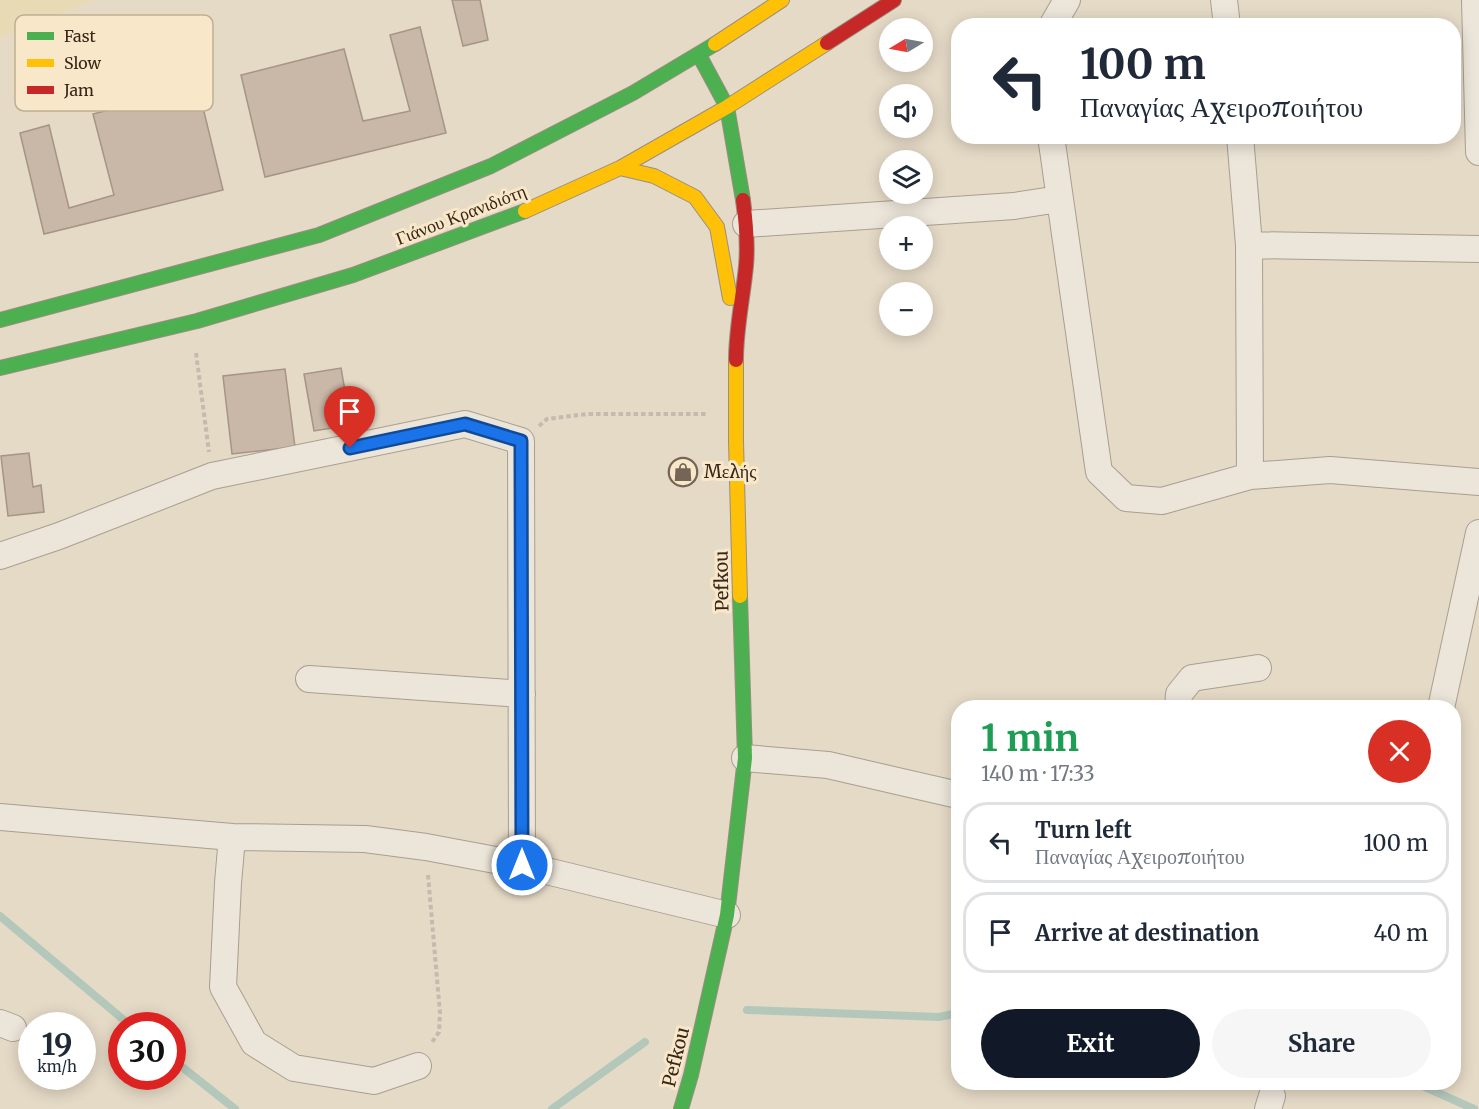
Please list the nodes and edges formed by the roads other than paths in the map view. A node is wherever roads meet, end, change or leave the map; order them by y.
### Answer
1 (783, 0) edge
2 (894, 0) edge
3 (1066, 0) edge
4 (1224, 0) edge
5 (1475, 0) edge
6 (1056, 18) edge
7 (1226, 18) edge
8 (699, 55) junction
9 (726, 107) junction
10 (1052, 144) edge
11 (1241, 144) edge
12 (1479, 152) edge
13 (620, 168) junction
14 (1059, 199) junction
15 (746, 224) junction
16 (1249, 245) junction
17 (1479, 249) edge
18 (0, 320) edge
19 (736, 333) junction
20 (0, 368) edge
21 (1250, 476) junction
22 (1479, 482) edge
23 (1479, 533) edge
24 (0, 556) edge
25 (1258, 668) dead end
26 (309, 679) dead end
27 (522, 694) junction
28 (1179, 700) edge
29 (1443, 700) edge
30 (745, 758) junction
31 (951, 793) edge
32 (0, 817) edge
33 (232, 837) junction
34 (522, 865) junction
35 (727, 915) junction
36 (418, 1066) road end
37 (681, 1109) edge

1 - 8 main road, Γιάνου Κρανιδιότη
2 - 9 main road, Γιάνου Κρανιδιότη
3 - 6 street
4 - 7 street
5 - 12 street
8 - 9 main road, Pefkou
8 - 18 main road, Γιάνου Κρανιδιότη
9 - 13 main road, Γιάνου Κρανιδιότη
9 - 15 main road, Pefkou
10 - 14 street
11 - 16 street
13 - 19 main road
13 - 20 main road, Γιάνου Κρανιδιότη
14 - 15 street
14 - 21 street
15 - 19 main road, Pefkou
16 - 17 street
16 - 21 street
19 - 30 main road, Pefkou
21 - 22 street
23 - 29 street
24 - 27 street
25 - 28 street
26 - 27 street
27 - 34 street
30 - 31 street
30 - 35 main road, Pefkou
32 - 33 street
33 - 34 street
33 - 36 street
34 - 35 street
35 - 37 main road, Pefkou

